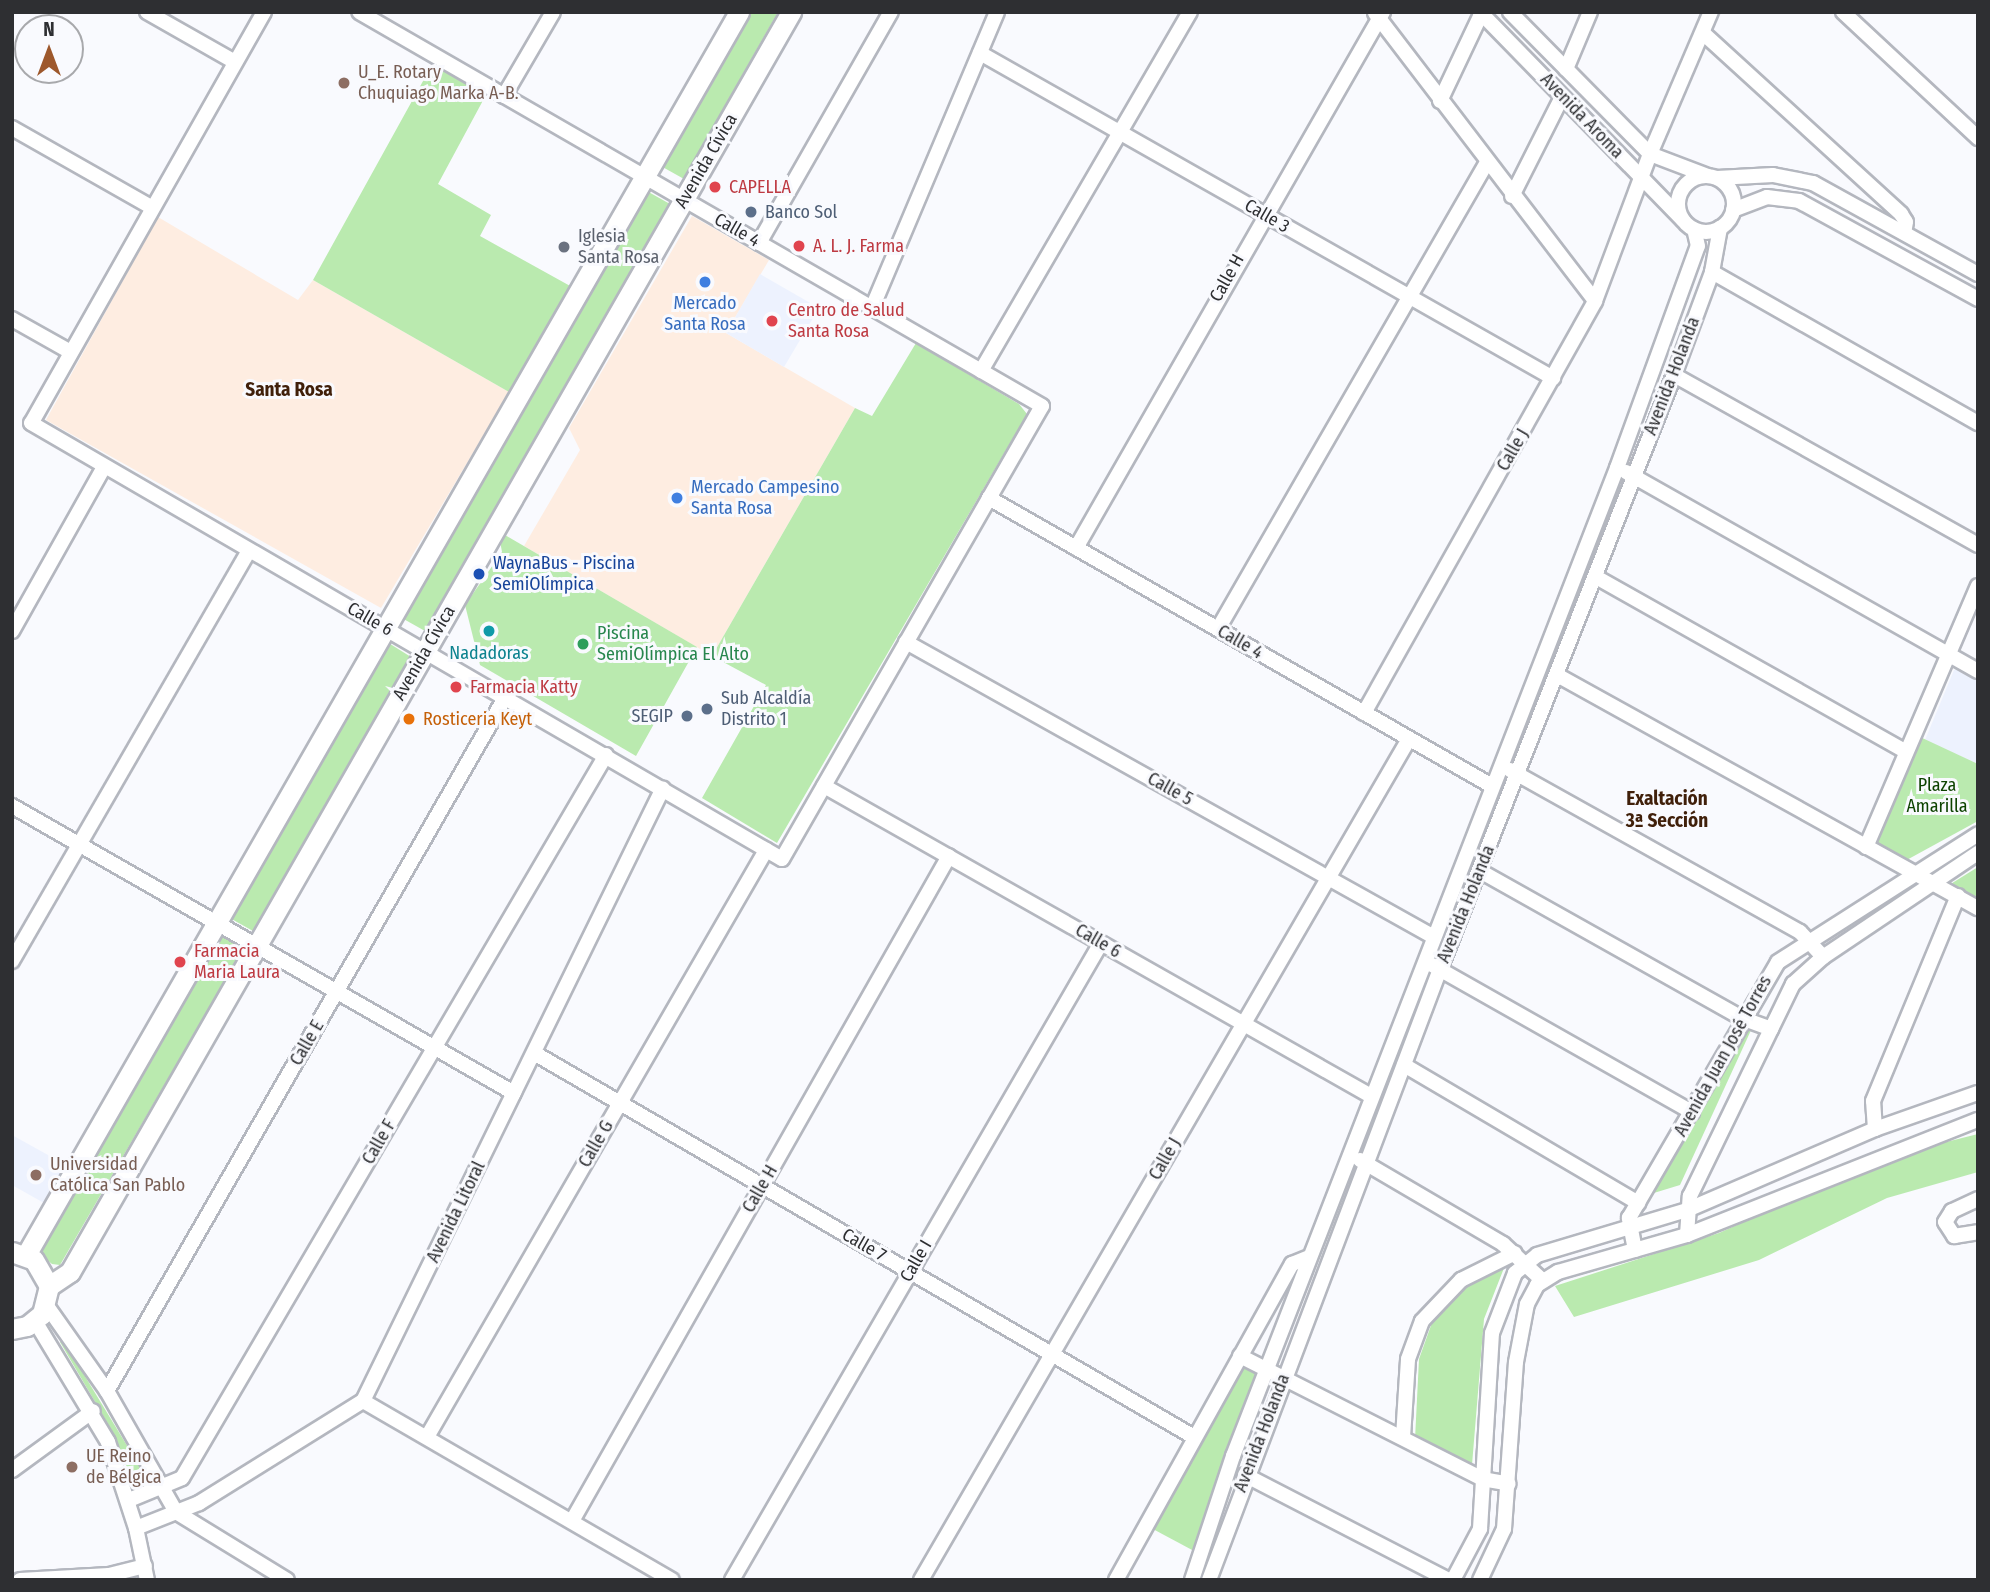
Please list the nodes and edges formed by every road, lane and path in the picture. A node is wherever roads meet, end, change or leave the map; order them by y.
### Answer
1 (147, 12) edge
2 (264, 12) edge
3 (552, 12) edge
4 (739, 12) edge
5 (791, 12) edge
6 (891, 12) edge
7 (997, 12) edge
8 (1190, 12) edge
9 (1510, 12) edge
10 (1590, 12) edge
11 (1712, 12) edge
12 (1843, 12) edge
13 (360, 13) edge
14 (1481, 13) edge
15 (1378, 15) edge
16 (169, 18) edge
17 (1703, 33) junction
18 (980, 53) junction
19 (235, 62) junction
20 (1566, 69) junction
21 (504, 96) junction
22 (1562, 97) junction
23 (1440, 101) junction
24 (12, 128) edge
25 (1121, 133) junction
26 (1978, 138) edge
27 (1650, 154) junction
28 (1486, 164) junction
29 (645, 177) junction
30 (1713, 177) junction
31 (1643, 178) junction
32 (1512, 196) junction
33 (684, 200) junction
34 (151, 207) junction
35 (1733, 210) junction
36 (1263, 214) junction
37 (1688, 224) junction
38 (1720, 228) junction
39 (1904, 233) junction
40 (759, 243) junction
41 (1695, 255) junction
42 (1713, 267) junction
43 (1978, 274) edge
44 (1410, 297) junction
45 (1978, 299) edge
46 (1595, 301) junction
47 (872, 308) junction
48 (12, 319) edge
49 (69, 351) junction
50 (981, 371) junction
51 (1674, 374) junction
52 (1553, 378) junction
53 (1978, 423) edge
54 (1617, 468) junction
55 (103, 469) junction
56 (1633, 474) junction
57 (989, 498) junction
58 (1978, 545) edge
59 (1076, 548) junction
60 (249, 551) junction
61 (1596, 577) junction
62 (1978, 586) edge
63 (385, 628) junction
64 (1218, 629) junction
65 (12, 631) edge
66 (906, 642) junction
67 (426, 651) junction
68 (1948, 655) junction
69 (1978, 671) edge
70 (1557, 675) junction
71 (506, 696) junction
72 (1364, 713) junction
73 (1409, 739) junction
74 (1906, 752) junction
75 (606, 755) junction
76 (1501, 765) junction
77 (1518, 774) junction
78 (824, 786) junction
79 (1492, 786) junction
80 (663, 788) junction
81 (12, 806) edge
82 (1978, 834) edge
83 (82, 843) junction
84 (1866, 847) junction
85 (766, 850) junction
86 (1978, 853) edge
87 (948, 856) junction
88 (1480, 871) junction
89 (1918, 873) junction
90 (1328, 878) junction
91 (1932, 881) junction
92 (1958, 896) junction
93 (1978, 908) edge
94 (216, 923) junction
95 (1434, 937) junction
96 (1809, 939) junction
97 (1101, 943) junction
98 (256, 945) junction
99 (1823, 957) junction
100 (12, 961) edge
101 (1424, 961) junction
102 (1440, 969) junction
103 (337, 991) junction
104 (1744, 1019) junction
105 (1244, 1024) junction
106 (1771, 1029) junction
107 (434, 1048) junction
108 (534, 1053) junction
109 (1404, 1065) junction
110 (514, 1093) junction
111 (1978, 1093) edge
112 (1371, 1096) junction
113 (620, 1104) junction
114 (1692, 1112) junction
115 (1978, 1120) edge
116 (1875, 1129) junction
117 (1349, 1154) junction
118 (1366, 1163) junction
119 (762, 1186) junction
120 (1978, 1199) edge
121 (1638, 1203) junction
122 (1687, 1210) junction
123 (1629, 1225) junction
124 (1978, 1232) edge
125 (1687, 1235) junction
126 (1635, 1250) junction
127 (17, 1251) edge
128 (1309, 1256) junction
129 (1521, 1257) junction
130 (910, 1272) junction
131 (1542, 1280) junction
132 (44, 1304) junction
133 (12, 1329) edge
134 (1052, 1354) junction
135 (1240, 1356) junction
136 (1267, 1369) junction
137 (1284, 1377) junction
138 (107, 1391) junction
139 (363, 1401) junction
140 (93, 1411) junction
141 (427, 1437) junction
142 (1194, 1437) junction
143 (1403, 1437) junction
144 (12, 1470) edge
145 (1245, 1475) junction
146 (1485, 1480) junction
147 (1509, 1484) junction
148 (161, 1488) junction
149 (128, 1500) junction
150 (176, 1513) junction
151 (572, 1521) junction
152 (136, 1528) junction
153 (146, 1573) edge
154 (1213, 1578) edge
155 (20, 1580) edge
156 (287, 1580) edge
157 (672, 1580) edge
158 (732, 1580) edge
159 (921, 1580) edge
160 (1116, 1580) edge
161 (1192, 1580) edge
162 (1451, 1580) edge
163 (1480, 1580) edge

1 - 16 street
2 - 19 street
3 - 21 street
4 - 29 main road
5 - 33 main road, Avenida Cívica
6 - 40 street
7 - 18 street
8 - 25 street
9 - 20 street, Avenida Aroma
10 - 20 street
11 - 17 street, Calle J
12 - 26 street
13 - 21 street, Calle 4
14 - 22 street, Avenida Aroma
14 - 23 street
15 - 23 street
15 - 36 street, Calle H
16 - 19 street
17 - 27 street, Calle J
17 - 39 street
18 - 25 street, Calle 3
18 - 47 street
19 - 34 street
20 - 27 street, Avenida Aroma
21 - 29 street, Calle 4
22 - 31 street, Avenida Aroma
22 - 32 street
23 - 28 street
24 - 34 street
25 - 36 street, Calle 3
25 - 50 street
27 - 30 street, Avenida Aroma
27 - 31 street, Calle J
28 - 32 street
28 - 44 street
29 - 33 street, Calle 4
29 - 63 main road
30 - 35 street
30 - 37 street
30 - 39 street, Avenida Aroma
31 - 37 street, Avenida Aroma
31 - 46 street, Calle J
32 - 46 street
33 - 40 street, Calle 4
33 - 67 main road, Avenida Cívica
34 - 49 street
35 - 38 street
35 - 45 street
36 - 44 street, Calle 3
36 - 59 street, Calle H
37 - 38 street
37 - 41 street, Avenida Holanda
38 - 42 street, Avenida Holanda
39 - 43 street, Avenida Aroma
40 - 47 street, Calle 4
41 - 42 street
41 - 54 street, Avenida Holanda
42 - 51 street, Avenida Holanda
42 - 53 street
44 - 52 street, Calle 3
44 - 64 street
46 - 52 street, Calle J
47 - 50 street, Calle 4
48 - 49 street
49 - 55 street, Calle 6
50 - 57 street, Calle 4
51 - 56 street, Avenida Holanda
51 - 58 street
52 - 72 street, Calle J
54 - 56 street
54 - 76 street, Avenida Holanda
55 - 60 street, Calle 6
55 - 65 street
56 - 61 street, Avenida Holanda
56 - 68 street
57 - 59 street, Calle 4
57 - 66 street
59 - 64 street, Calle 4
60 - 63 street, Calle 6
60 - 83 street
61 - 70 street, Avenida Holanda
61 - 74 street
62 - 68 street
63 - 67 street, Calle 6
63 - 94 main road
64 - 72 street, Calle 4
66 - 78 street
66 - 90 street, Calle 5
67 - 71 street, Calle 6
67 - 98 main road, Avenida Cívica
68 - 69 street
68 - 74 street
70 - 77 street, Avenida Holanda
70 - 84 street
71 - 75 street, Calle 6
71 - 103 street, Calle E
72 - 73 street, Calle 4
73 - 79 street, Calle 4
73 - 90 street, Calle J
74 - 84 street
75 - 80 street, Calle 6
75 - 107 street, Calle F
76 - 77 street
76 - 79 street, Avenida Holanda
77 - 88 street, Avenida Holanda
77 - 96 street
78 - 85 street, Calle 6
78 - 87 street, Calle 6
79 - 95 street, Avenida Holanda
80 - 85 street, Calle 6
80 - 108 street, Avenida Litoral
81 - 83 street
82 - 89 street, Avenida Juan José Torres
83 - 94 street
83 - 100 street
84 - 89 street
85 - 113 street, Calle G
86 - 91 street, Avenida Juan José Torres
87 - 97 street, Calle 6
87 - 119 street, Calle H
88 - 102 street, Avenida Holanda
88 - 104 street
89 - 91 street
89 - 96 street, Avenida Juan José Torres
90 - 95 street, Calle 5
90 - 105 street, Calle J
91 - 92 street
91 - 99 street, Avenida Juan José Torres
92 - 93 street
92 - 116 street
94 - 98 street
94 - 127 main road
95 - 101 street, Avenida Holanda
96 - 99 street
96 - 104 street, Avenida Juan José Torres
97 - 105 street, Calle 6
97 - 130 street, Calle I
98 - 103 street
98 - 132 main road, Avenida Cívica
99 - 106 street, Avenida Juan José Torres
101 - 102 street
101 - 112 street, Avenida Holanda
102 - 109 street, Avenida Holanda
102 - 114 street
103 - 107 street
103 - 138 street, Calle E
104 - 106 street
104 - 114 street, Avenida Juan José Torres
105 - 112 street, Calle 6
105 - 134 street, Calle J
106 - 122 street, Avenida Juan José Torres
107 - 110 street
107 - 148 street, Calle F
108 - 110 street, Avenida Litoral
108 - 113 street, Calle 7
109 - 118 street, Avenida Holanda
109 - 121 street
110 - 139 street, Avenida Litoral
111 - 116 street
112 - 117 street, Avenida Holanda
113 - 119 street, Calle 7
113 - 141 street, Calle G
114 - 121 street, Avenida Juan José Torres
115 - 125 street
116 - 122 street
117 - 118 street
117 - 128 street, Avenida Holanda
118 - 129 street
118 - 137 street, Avenida Holanda
119 - 130 street, Calle 7
119 - 151 street, Calle H
120 - 124 street
121 - 123 street, Avenida Juan José Torres
122 - 123 street
122 - 125 street, Avenida Juan José Torres
123 - 126 street
123 - 129 street
125 - 126 street
126 - 131 street
127 - 132 main road
128 - 135 street
128 - 136 street, Avenida Holanda
129 - 131 street
129 - 143 street
129 - 146 street
130 - 134 street, Calle 7
130 - 158 street, Calle I
131 - 147 street
132 - 133 main road
132 - 138 street
132 - 140 street
134 - 142 street, Calle 7
134 - 159 street, Calle J
135 - 136 street
135 - 142 street
136 - 137 street
136 - 161 street, Avenida Holanda
137 - 143 street
137 - 145 street, Avenida Holanda
138 - 148 street
139 - 141 street
139 - 150 street
140 - 144 street
140 - 149 street
141 - 151 street
142 - 160 street
143 - 146 street
145 - 154 street, Avenida Holanda
145 - 162 street
146 - 147 street
146 - 162 street
147 - 163 street
148 - 149 street, Calle F
148 - 150 street
149 - 152 street
150 - 152 street
150 - 156 street
151 - 157 street
152 - 153 street
153 - 155 street

